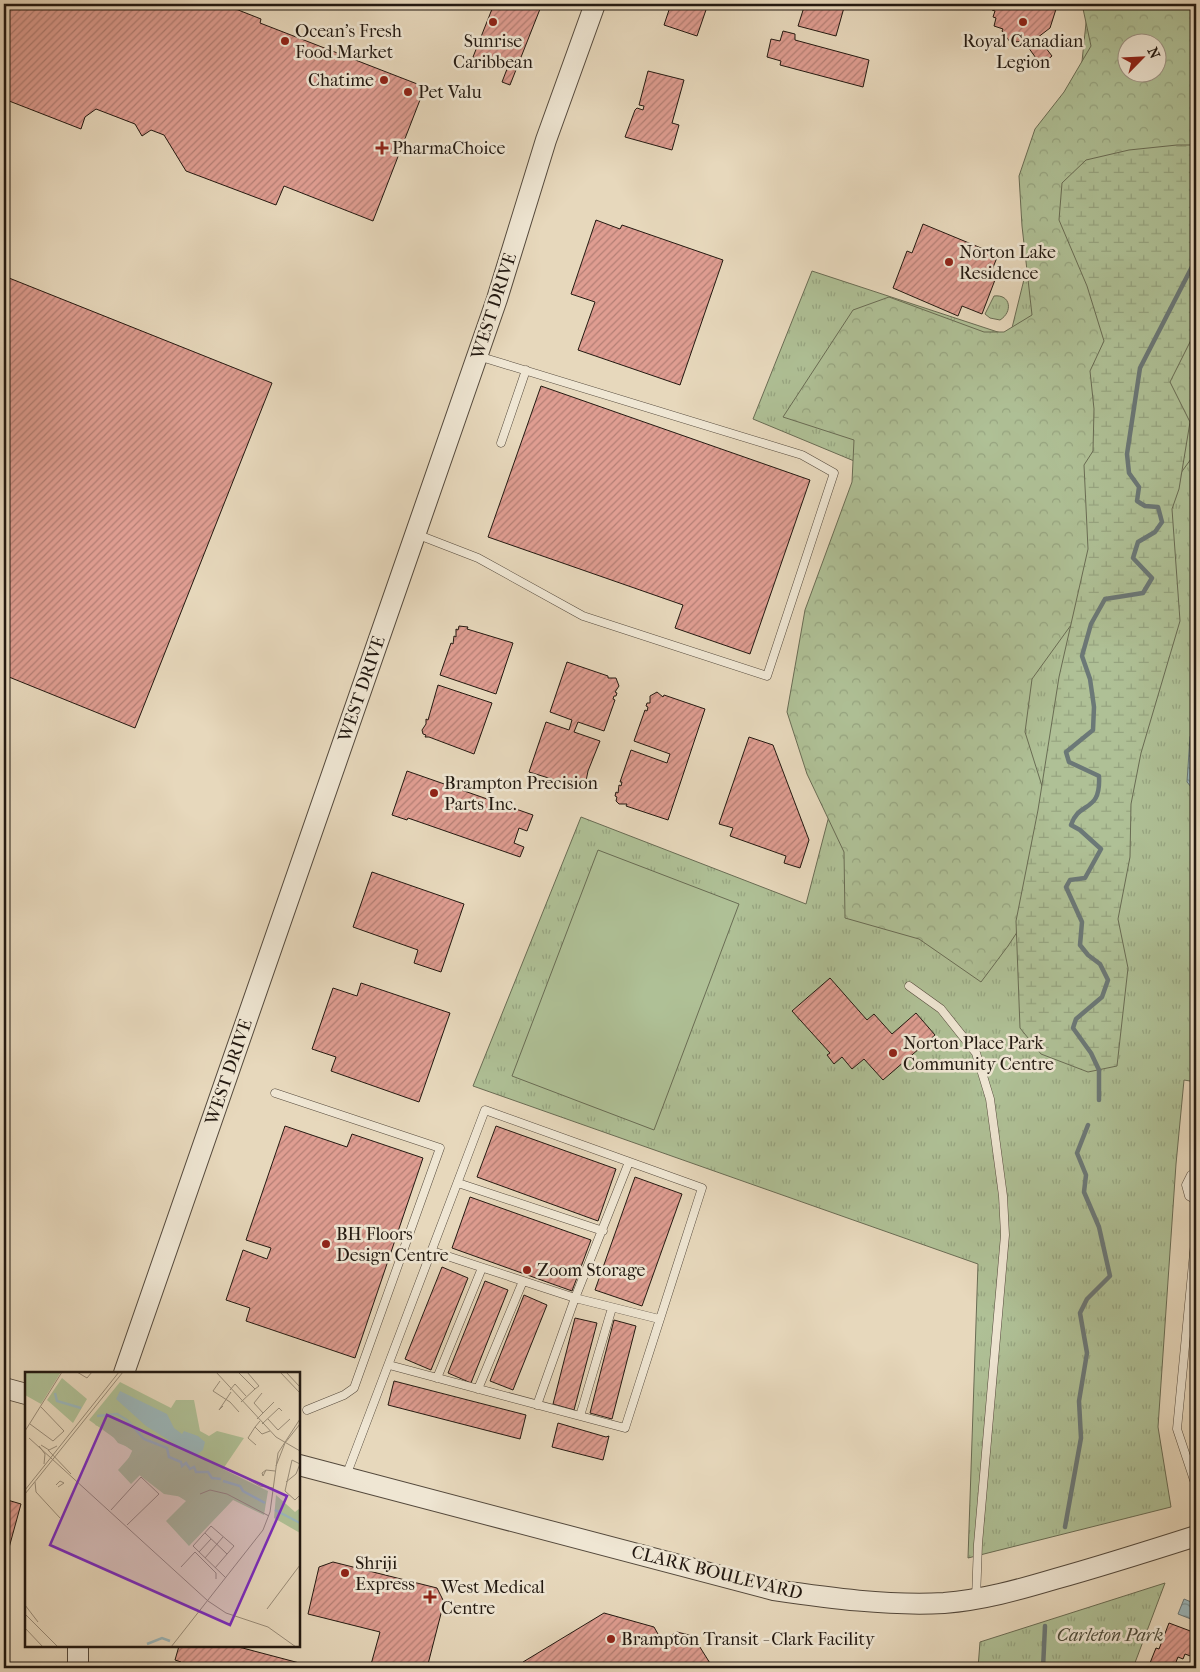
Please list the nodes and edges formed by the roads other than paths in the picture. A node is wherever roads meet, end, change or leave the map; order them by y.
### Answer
1 (595, 4) edge
2 (478, 356) junction
3 (526, 370) junction
4 (501, 443) dead end
5 (416, 534) junction
6 (909, 986) dead end
7 (275, 1093) dead end
8 (629, 1162) junction
9 (1196, 1172) edge
10 (458, 1183) junction
11 (1196, 1200) edge
12 (603, 1231) junction
13 (1196, 1232) edge
14 (432, 1251) junction
15 (482, 1268) junction
16 (523, 1281) junction
17 (574, 1298) junction
18 (612, 1308) junction
19 (659, 1319) junction
20 (389, 1366) junction
21 (124, 1372) edge
22 (437, 1378) junction
23 (4, 1388) edge
24 (478, 1389) junction
25 (25, 1394) edge
26 (537, 1405) junction
27 (307, 1410) dead end
28 (580, 1416) junction
29 (300, 1465) edge
30 (345, 1478) junction
31 (1196, 1486) edge
32 (1196, 1536) edge
33 (976, 1598) junction
34 (78, 1647) edge
35 (78, 1668) edge

1 - 2 street, WEST DRIVE
2 - 3 lane
2 - 5 street, WEST DRIVE
3 - 4 lane
3 - 5 lane
5 - 21 street, WEST DRIVE
6 - 33 lane
7 - 27 lane
8 - 10 lane
8 - 12 lane
8 - 19 lane
9 - 11 lane
10 - 12 lane
10 - 14 lane
12 - 17 lane
13 - 31 lane
14 - 15 lane
14 - 20 lane
15 - 16 lane
15 - 22 lane
16 - 17 lane
16 - 24 lane
17 - 18 lane
17 - 26 lane
18 - 19 lane
18 - 28 lane
19 - 28 lane
20 - 22 lane
20 - 30 lane
22 - 24 lane
23 - 25 street
24 - 26 lane
26 - 28 lane
29 - 30 street, CLARK BOULEVARD
30 - 33 street, CLARK BOULEVARD
32 - 33 street, CLARK BOULEVARD
34 - 35 street

